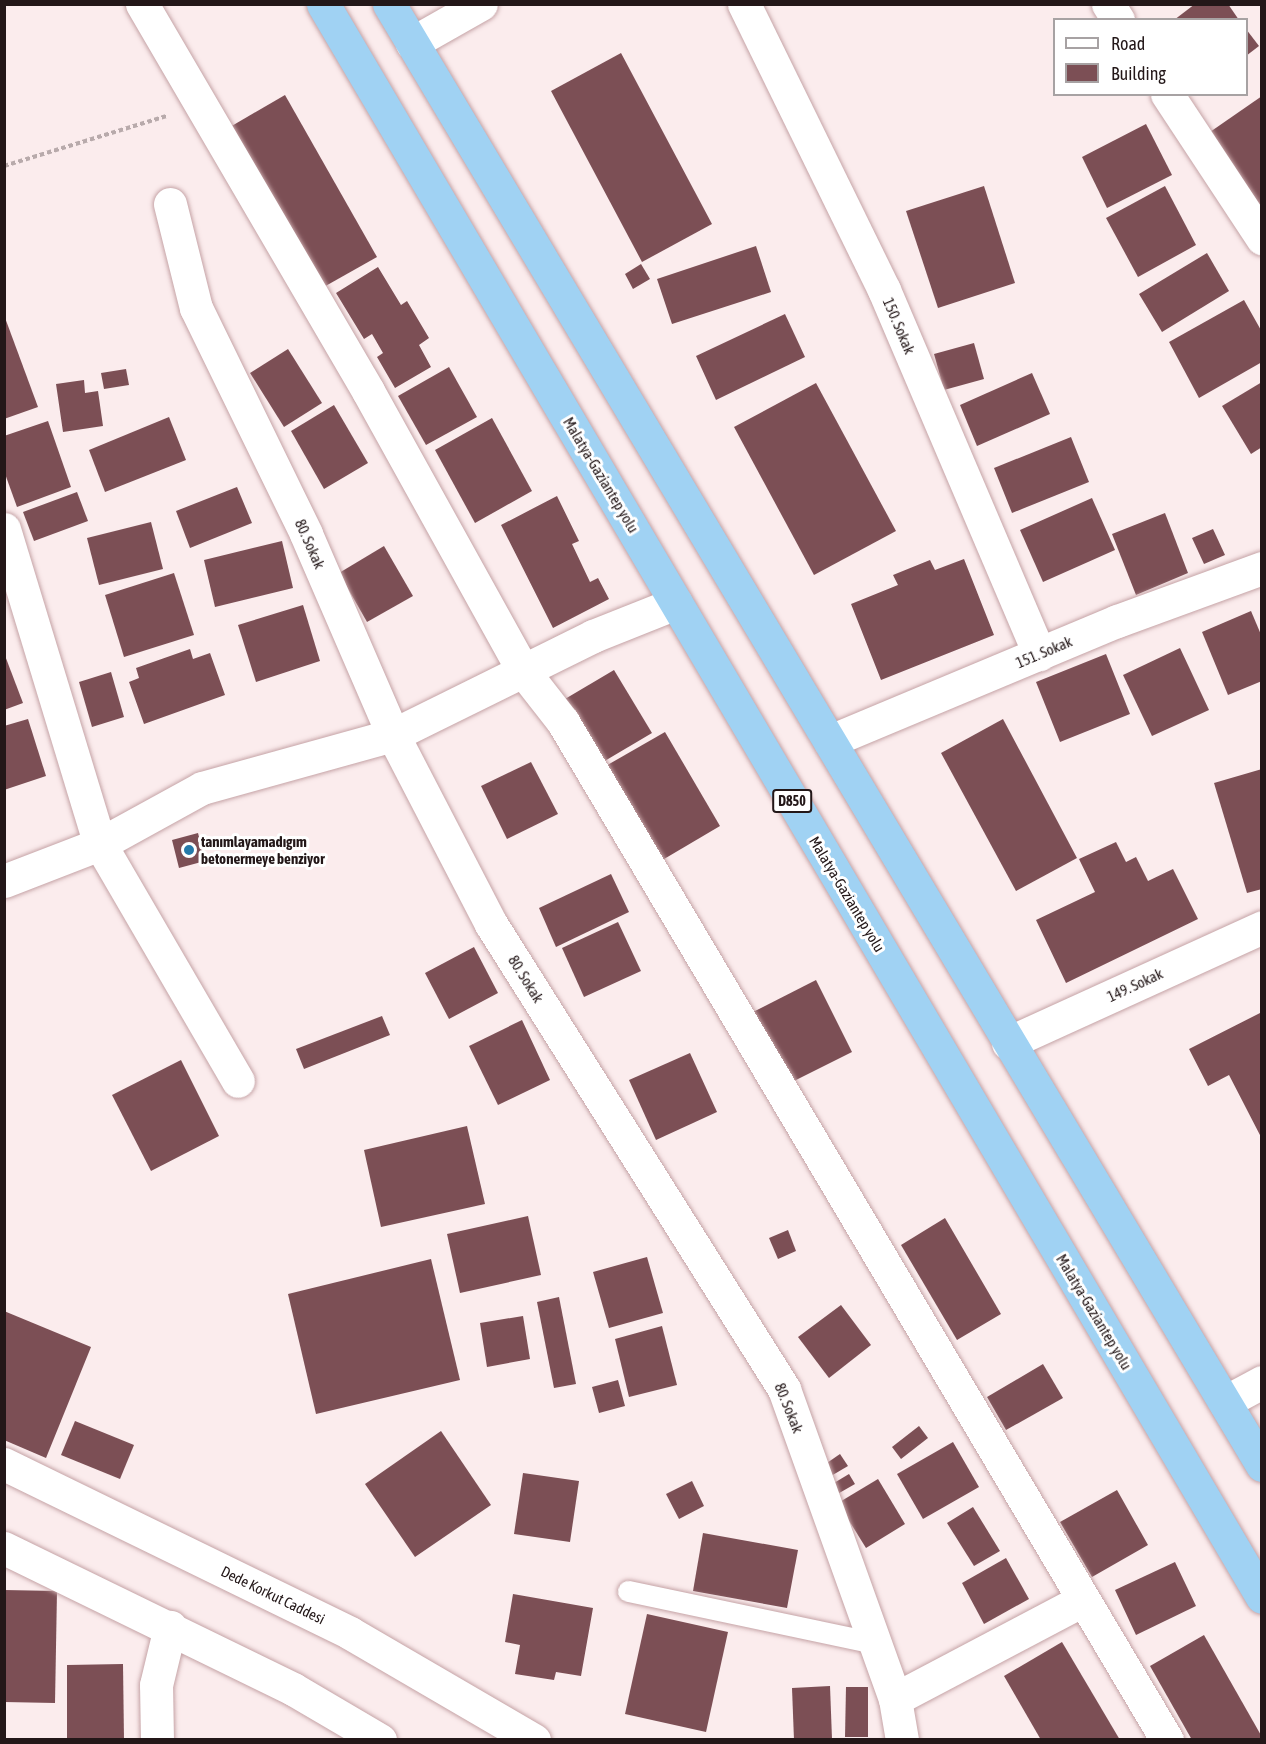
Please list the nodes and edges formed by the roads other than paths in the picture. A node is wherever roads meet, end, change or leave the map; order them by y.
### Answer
1 (142, 4) edge
2 (323, 4) edge
3 (389, 4) edge
4 (481, 4) edge
5 (744, 4) edge
6 (1108, 4) edge
7 (1117, 18) edge
8 (412, 43) junction
9 (1168, 96) edge
10 (170, 204) dead end
11 (1262, 238) edge
12 (4, 529) edge
13 (1262, 568) edge
14 (676, 603) junction
15 (1039, 654) junction
16 (524, 672) junction
17 (393, 735) junction
18 (830, 741) junction
19 (100, 844) junction
20 (4, 881) edge
21 (1262, 927) edge
22 (1008, 1043) junction
23 (238, 1081) dead end
24 (1262, 1382) edge
25 (1225, 1402) junction
26 (4, 1464) edge
27 (1262, 1465) edge
28 (4, 1548) edge
29 (628, 1591) dead end
30 (1262, 1597) edge
31 (1083, 1600) junction
32 (170, 1627) junction
33 (875, 1643) junction
34 (895, 1699) junction
35 (1165, 1739) edge
36 (157, 1740) edge
37 (380, 1740) edge
38 (534, 1740) edge
39 (902, 1740) edge

1 - 16 street
2 - 14 highway, Malatya-Gaziantep yolu / D850
3 - 8 highway
4 - 8 street
5 - 15 street, 150. Sokak
6 - 7 street
8 - 18 highway
9 - 11 street
10 - 17 street, 80. Sokak
12 - 19 street
13 - 15 street, 151. Sokak
14 - 16 street
14 - 30 highway, Malatya-Gaziantep yolu / D850
15 - 18 street, 151. Sokak
16 - 17 street
16 - 31 street
17 - 19 street
17 - 33 street, 80. Sokak
18 - 22 highway
19 - 20 street
19 - 23 street
21 - 22 street, 149. Sokak
22 - 25 highway
24 - 25 street
25 - 27 highway
26 - 38 street, Dede Korkut Caddesi
28 - 32 street
29 - 33 lane
31 - 34 street
31 - 35 street
32 - 36 street
32 - 37 street
33 - 34 street, 80. Sokak
34 - 39 street, 80. Sokak

